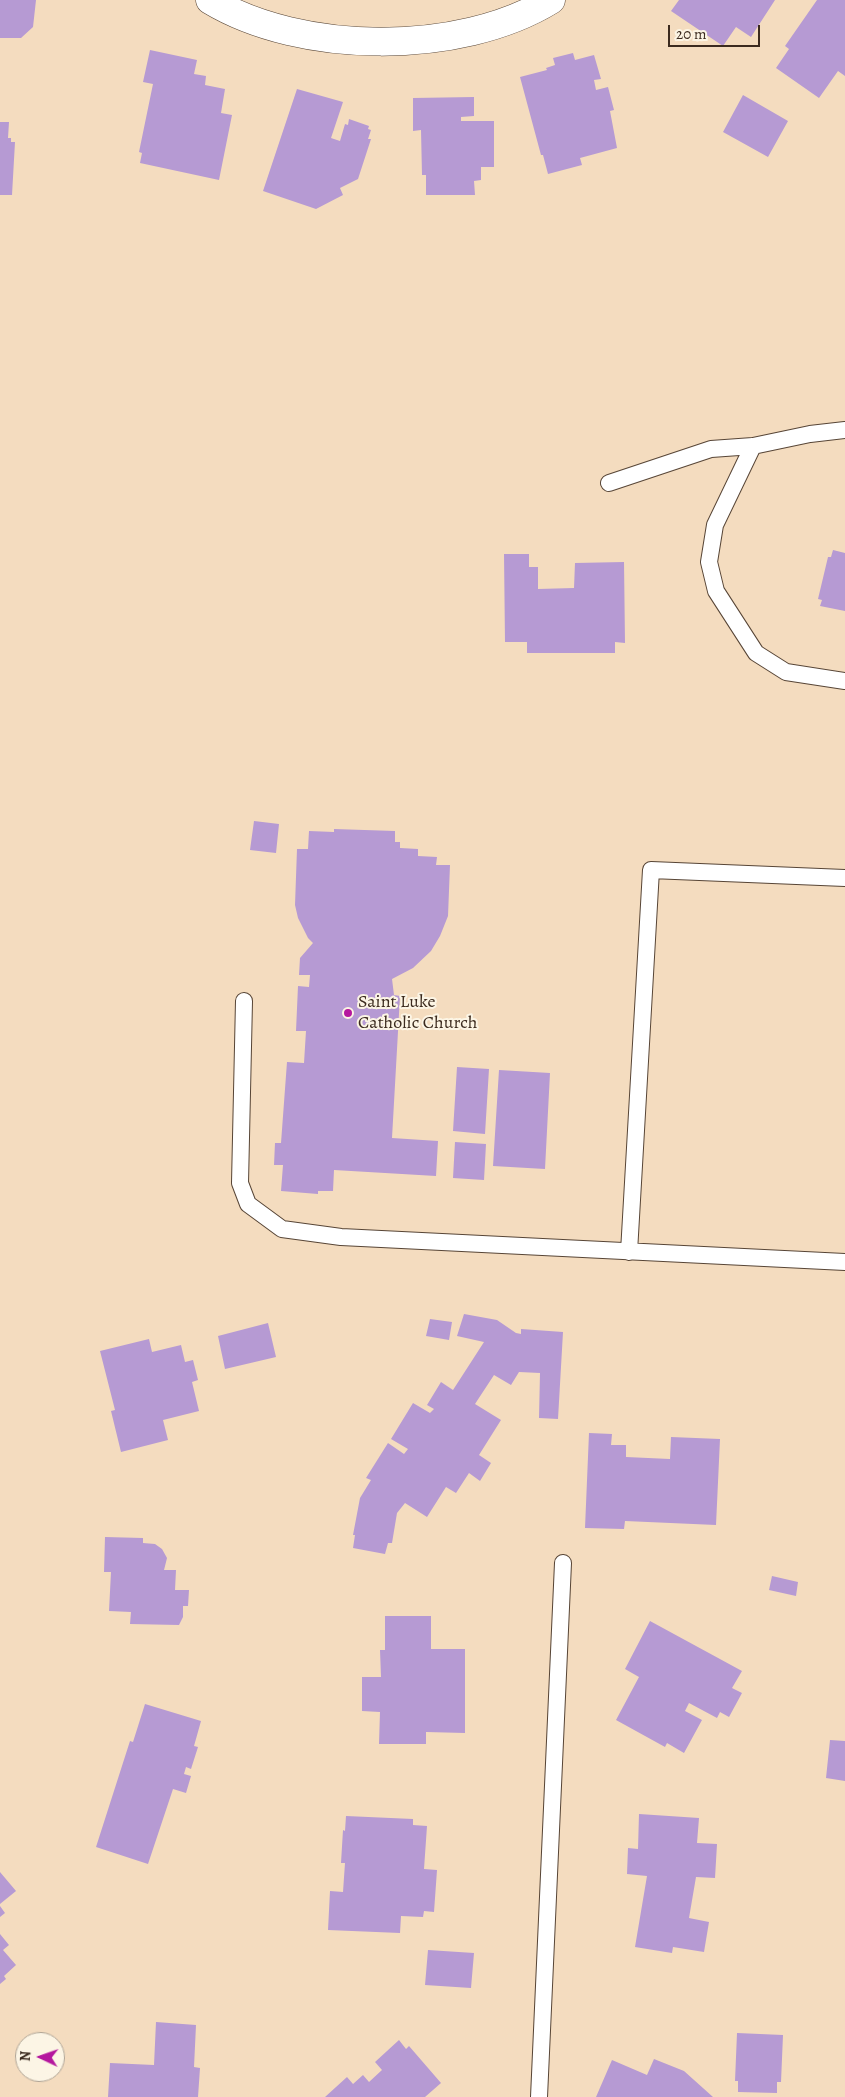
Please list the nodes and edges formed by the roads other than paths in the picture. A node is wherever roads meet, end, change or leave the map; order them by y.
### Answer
1 (210, 0) edge
2 (551, 0) edge
3 (845, 430) edge
4 (754, 446) junction
5 (609, 483) dead end
6 (845, 681) edge
7 (845, 878) edge
8 (244, 1002) dead end
9 (629, 1252) junction
10 (845, 1262) edge
11 (563, 1563) dead end
12 (539, 2097) edge

1 - 2 street
3 - 4 lane
4 - 5 lane
4 - 6 lane
7 - 9 lane
8 - 9 lane
9 - 10 lane
11 - 12 lane

